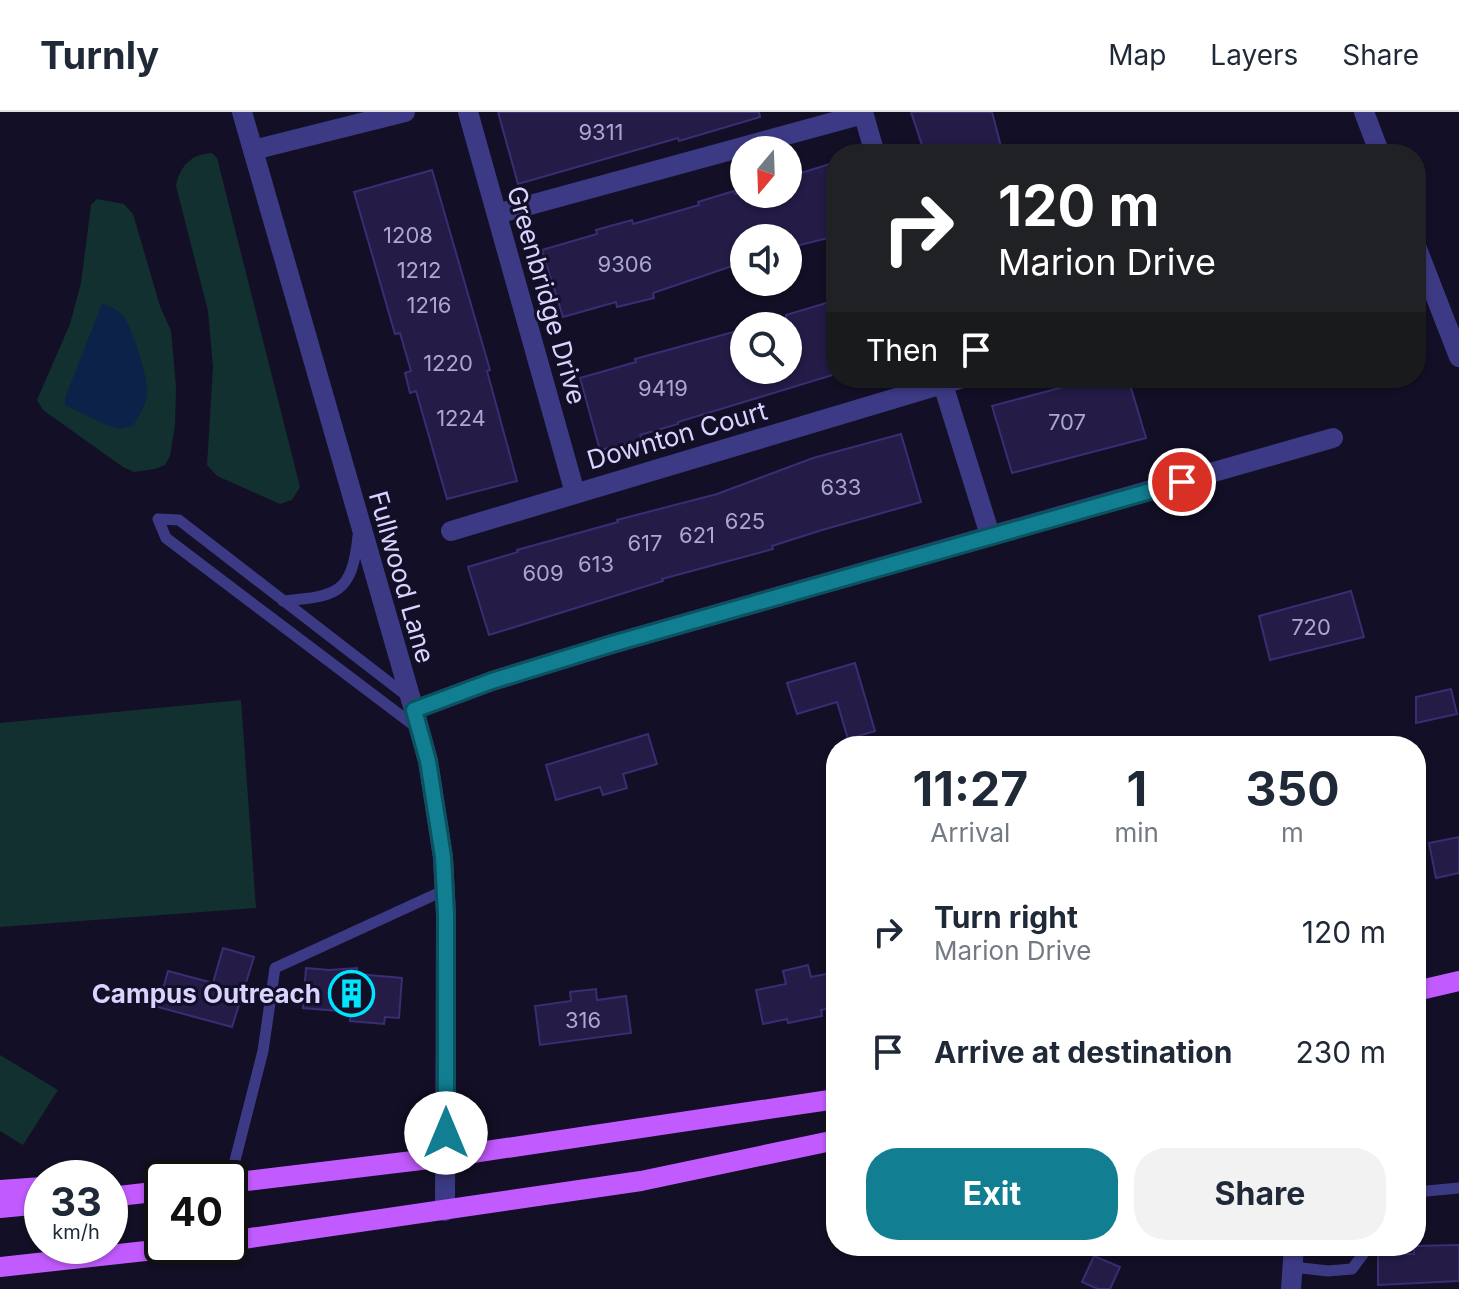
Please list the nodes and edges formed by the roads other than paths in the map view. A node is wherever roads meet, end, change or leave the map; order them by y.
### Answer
1 (242, 112) edge
2 (405, 112) edge
3 (468, 112) edge
4 (1364, 112) edge
5 (863, 113) edge
6 (872, 144) edge
7 (1376, 144) edge
8 (253, 150) junction
9 (497, 214) junction
10 (1426, 272) edge
11 (1459, 357) edge
12 (919, 388) edge
13 (944, 388) edge
14 (1333, 438) dead end
15 (575, 493) junction
16 (360, 524) junction
17 (451, 531) dead end
18 (990, 535) junction
19 (283, 601) junction
20 (414, 713) junction
21 (445, 890) junction
22 (1459, 981) edge
23 (1426, 989) edge
24 (826, 1100) edge
25 (826, 1142) edge
26 (446, 1157) junction
27 (236, 1160) edge
28 (248, 1180) edge
29 (24, 1188) edge
30 (1459, 1188) edge
31 (0, 1190) edge
32 (1426, 1191) edge
33 (24, 1206) edge
34 (0, 1208) edge
35 (445, 1211) junction
36 (248, 1238) edge
37 (144, 1251) edge
38 (1294, 1256) edge
39 (1362, 1256) edge
40 (0, 1267) edge
41 (1293, 1267) junction
42 (1291, 1289) edge

1 - 8 street, Fullwood Lane
2 - 8 street
3 - 9 street, Greenbridge Drive
4 - 7 street
5 - 6 street
5 - 9 street
8 - 16 street, Fullwood Lane
9 - 15 street, Greenbridge Drive
10 - 11 street
12 - 15 street, Downton Court
13 - 18 street
14 - 18 street
15 - 17 street, Downton Court
16 - 19 lane
16 - 20 street, Fullwood Lane
18 - 20 street
19 - 20 lane
19 - 20 lane
20 - 21 street, Fullwood Lane
21 - 26 street, Fullwood Lane
21 - 27 lane
22 - 23 main road
24 - 26 main road
25 - 35 main road
26 - 28 main road
26 - 35 street, Fullwood Lane
29 - 31 main road
30 - 32 lane
33 - 34 main road
35 - 36 main road
37 - 40 main road
38 - 41 street
39 - 41 lane
41 - 42 street

